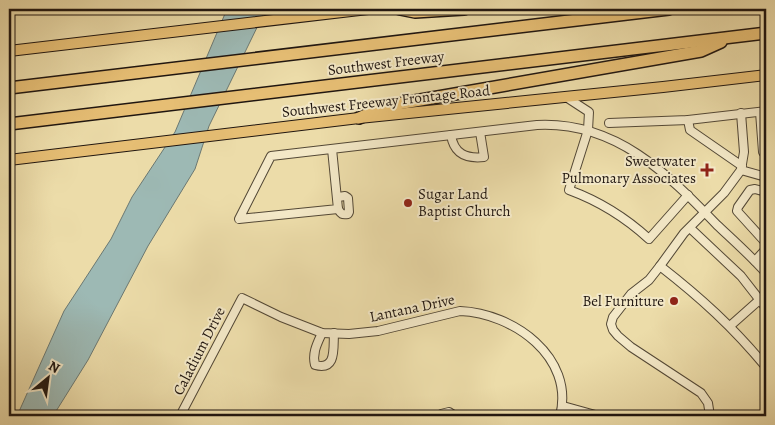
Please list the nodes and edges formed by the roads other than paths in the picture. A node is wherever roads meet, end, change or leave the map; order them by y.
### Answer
1 (368, 9) edge
2 (400, 9) edge
3 (464, 9) edge
4 (669, 9) edge
5 (766, 33) edge
6 (731, 37) junction
7 (9, 51) edge
8 (766, 75) edge
9 (9, 88) edge
10 (566, 97) junction
11 (763, 111) edge
12 (741, 113) junction
13 (359, 118) junction
14 (688, 120) junction
15 (610, 123) dead end
16 (9, 124) edge
17 (588, 130) junction
18 (480, 132) junction
19 (451, 135) junction
20 (332, 149) junction
21 (766, 156) edge
22 (9, 160) edge
23 (742, 168) junction
24 (766, 177) edge
25 (766, 192) edge
26 (688, 195) junction
27 (705, 212) junction
28 (690, 228) junction
29 (766, 243) edge
30 (766, 249) edge
31 (755, 261) junction
32 (660, 266) junction
33 (766, 273) edge
34 (763, 296) edge
35 (242, 298) joint
36 (766, 308) edge
37 (730, 326) junction
38 (322, 333) junction
39 (334, 333) junction
40 (766, 368) edge
41 (563, 406) junction
42 (180, 416) edge
43 (440, 416) edge
44 (455, 416) edge
45 (560, 416) edge
46 (599, 416) edge
47 (710, 416) edge

1 - 7 main road
2 - 3 highway
4 - 9 highway, Southwest Freeway
5 - 6 highway, Southwest Freeway
6 - 13 highway
6 - 16 highway, Southwest Freeway
8 - 10 main road, Southwest Freeway Frontage Road
10 - 13 main road, Southwest Freeway Frontage Road
10 - 17 street
11 - 12 street
11 - 21 street
12 - 14 street
12 - 23 street
13 - 22 main road, Southwest Freeway Frontage Road
14 - 15 street
14 - 23 street
17 - 18 street
17 - 26 street
17 - 26 street
18 - 19 street
18 - 19 street
19 - 20 street
20 - 20 street
23 - 24 street
23 - 27 street
25 - 29 street
26 - 27 street
27 - 28 street
27 - 31 street
28 - 32 street
28 - 34 street
30 - 31 street
31 - 33 street
32 - 37 street
32 - 47 street
34 - 36 street
34 - 37 street
35 - 38 street, Lantana Drive
35 - 42 street, Caladium Drive
37 - 40 street
38 - 39 street, Lantana Drive
38 - 39 street
39 - 41 street, Lantana Drive
41 - 45 street, Lantana Drive
41 - 46 street
43 - 44 street

